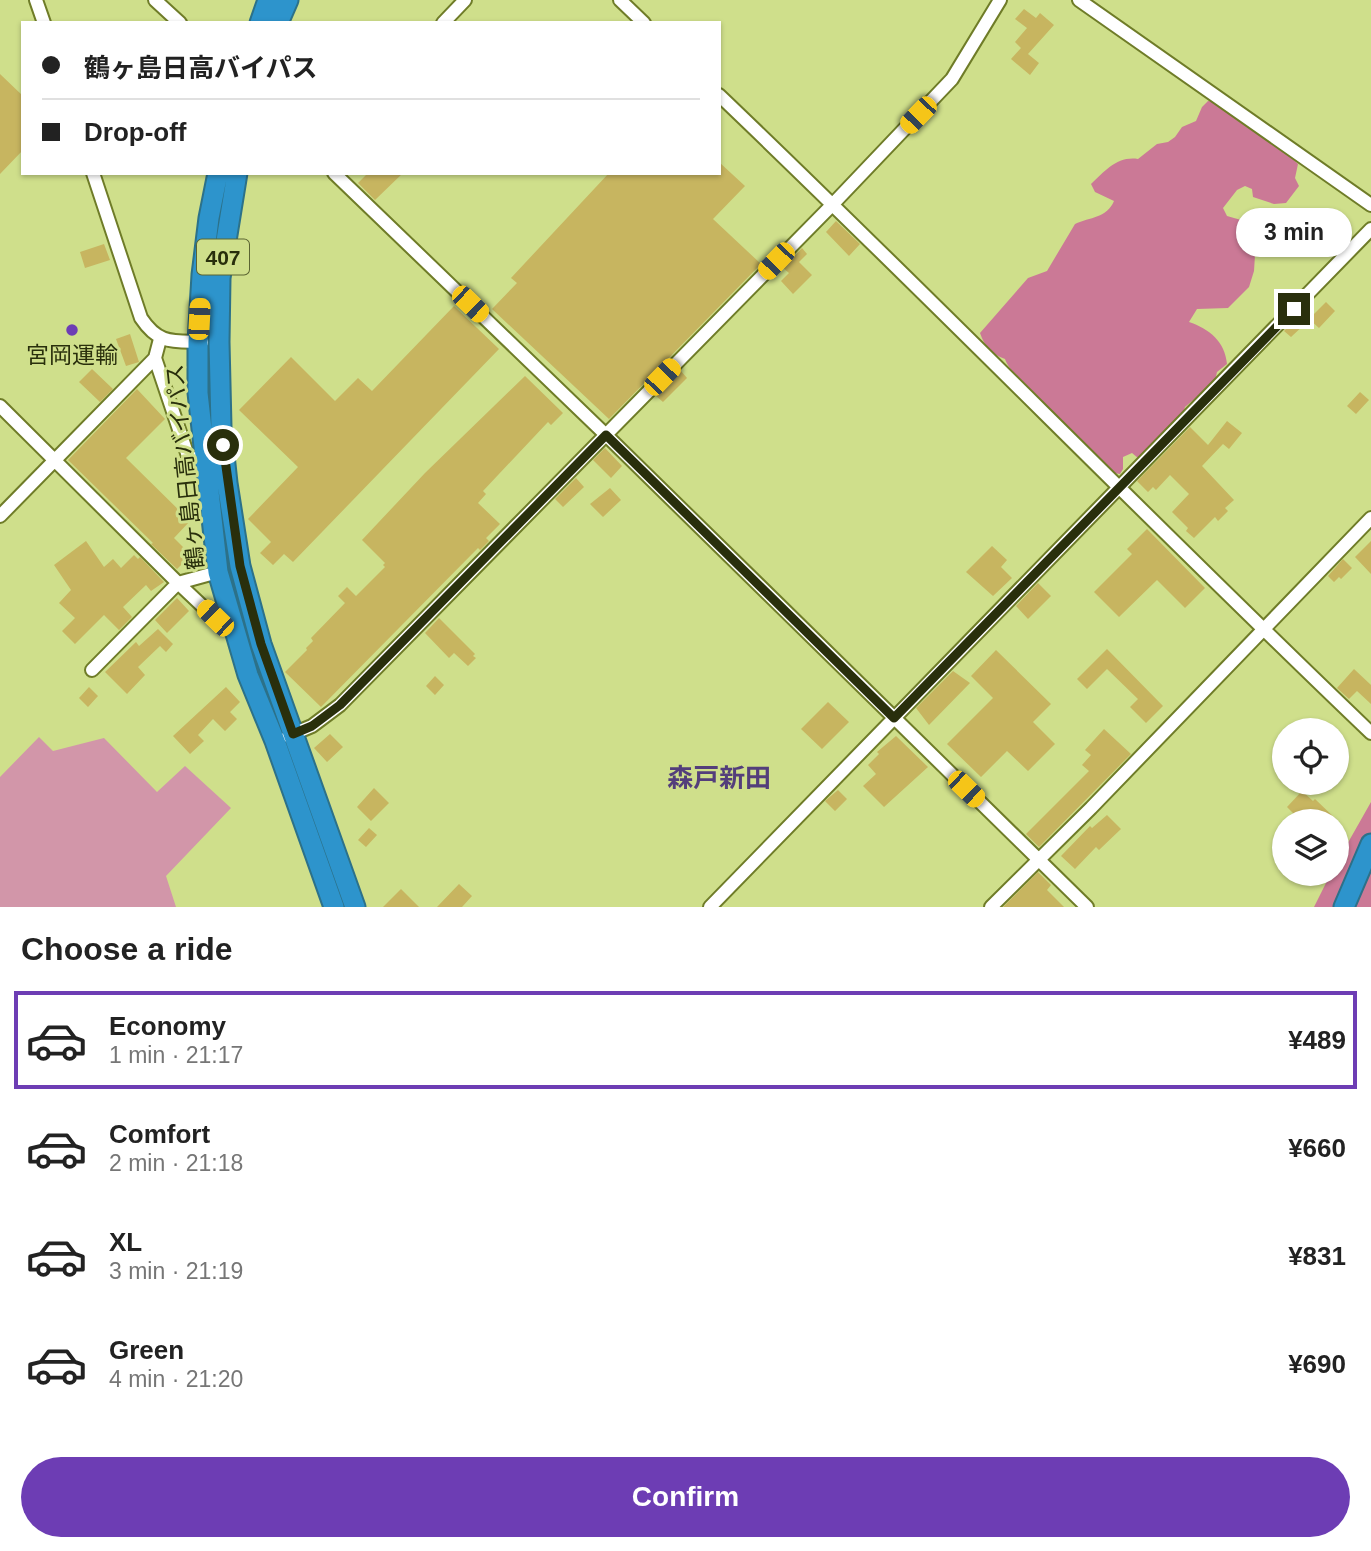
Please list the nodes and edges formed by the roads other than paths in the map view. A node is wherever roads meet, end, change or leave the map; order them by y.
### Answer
1 (36, 0) edge
2 (155, 0) edge
3 (268, 0) edge
4 (288, 0) edge
5 (465, 0) edge
6 (620, 0) edge
7 (1000, 0) edge
8 (1079, 0) edge
9 (43, 21) edge
10 (178, 21) edge
11 (261, 21) edge
12 (279, 21) edge
13 (445, 21) edge
14 (642, 21) edge
15 (721, 97) edge
16 (94, 175) edge
17 (218, 175) edge
18 (237, 175) edge
19 (336, 175) edge
20 (832, 204) junction
21 (1371, 205) edge
22 (1371, 229) edge
23 (160, 339) junction
24 (198, 342) junction
25 (219, 342) junction
26 (155, 358) junction
27 (0, 406) edge
28 (606, 435) junction
29 (204, 457) junction
30 (56, 460) junction
31 (1119, 488) junction
32 (0, 516) edge
33 (1371, 518) edge
34 (218, 572) junction
35 (178, 583) junction
36 (215, 618) dead end
37 (1262, 629) junction
38 (92, 670) dead end
39 (894, 718) junction
40 (1371, 733) edge
41 (284, 737) junction
42 (1371, 844) edge
43 (1038, 859) junction
44 (334, 907) edge
45 (355, 907) edge
46 (710, 907) edge
47 (991, 907) edge
48 (1087, 907) edge
49 (1344, 907) edge

1 - 9 street
2 - 10 street
3 - 11 highway
4 - 12 highway
5 - 13 street
6 - 14 street
7 - 20 street
8 - 21 street
15 - 20 street
16 - 23 street
17 - 24 highway, 鶴ヶ島日高バイパス / 407
18 - 25 highway, 鶴ヶ島日高バイパス / 407
19 - 28 street
20 - 28 street
20 - 31 street
22 - 31 street
23 - 24 street
23 - 26 street
24 - 25 street
24 - 29 highway, 鶴ヶ島日高バイパス / 407
25 - 41 highway, 鶴ヶ島日高バイパス / 407
26 - 29 street
26 - 30 street
27 - 30 street
28 - 39 street
28 - 41 street
29 - 34 highway, 鶴ヶ島日高バイパス / 407
30 - 32 street
30 - 35 street
31 - 37 street
31 - 39 street
33 - 37 street
34 - 35 street
34 - 41 highway, 鶴ヶ島日高バイパス / 407
35 - 36 street
35 - 38 street
37 - 40 street
37 - 43 street
39 - 43 street
39 - 46 street
41 - 44 highway, 鶴ヶ島日高バイパス / 407
41 - 45 highway, 鶴ヶ島日高バイパス / 407
42 - 49 highway
43 - 47 street
43 - 48 street

